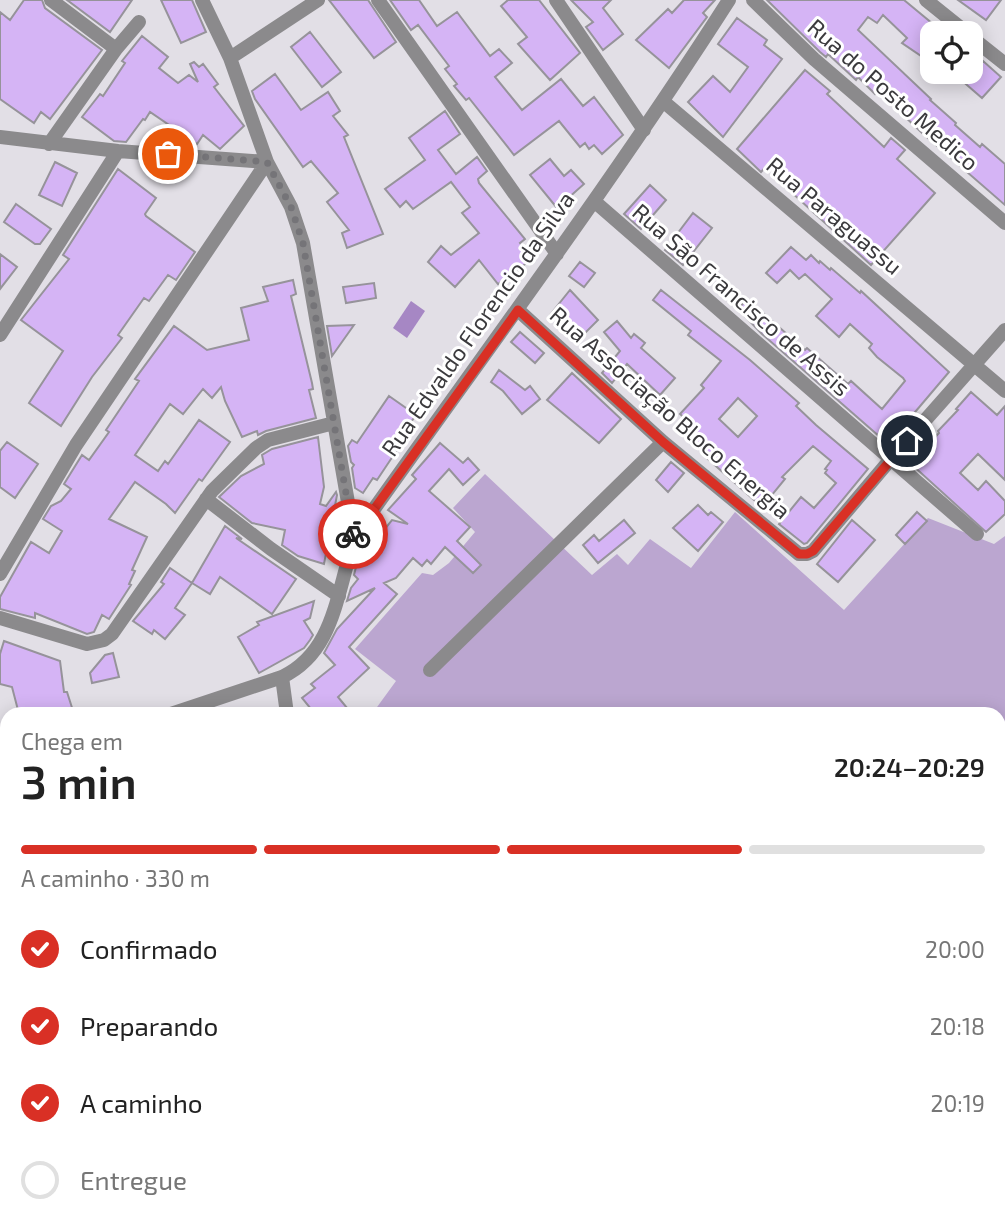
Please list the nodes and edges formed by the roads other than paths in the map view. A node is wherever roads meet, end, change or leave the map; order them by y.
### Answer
1 (51, 0) edge
2 (202, 0) edge
3 (317, 0) edge
4 (378, 0) edge
5 (556, 0) edge
6 (730, 0) edge
7 (753, 0) edge
8 (926, 0) edge
9 (952, 21) edge
10 (139, 22) dead end
11 (983, 47) edge
12 (116, 49) junction
13 (230, 58) junction
14 (1005, 64) edge
15 (664, 102) junction
16 (644, 130) junction
17 (0, 138) edge
18 (50, 144) junction
19 (118, 151) junction
20 (267, 162) junction
21 (594, 201) junction
22 (1005, 223) edge
23 (557, 254) junction
24 (518, 310) junction
25 (2, 327) edge
26 (1005, 330) edge
27 (974, 365) junction
28 (1005, 391) edge
29 (334, 423) junction
30 (663, 442) junction
31 (890, 460) junction
32 (206, 499) junction
33 (977, 534) dead end
34 (354, 537) junction
35 (0, 574) edge
36 (339, 596) junction
37 (0, 618) edge
38 (430, 670) dead end
39 (282, 677) junction
40 (191, 707) edge
41 (286, 707) edge

1 - 12 street
2 - 13 street
3 - 13 street
4 - 23 street
5 - 16 street
6 - 15 street, Rua Edvaldo Florencio da Silva
7 - 22 street, Rua do Posto Medico
8 - 9 street
10 - 12 street
11 - 14 street
12 - 18 street
13 - 20 street
15 - 16 street, Rua Edvaldo Florencio da Silva
15 - 27 street, Rua Paraguassu
16 - 21 street, Rua Edvaldo Florencio da Silva
17 - 18 street
18 - 19 street
19 - 20 street
19 - 25 street
20 - 29 street
20 - 35 street
21 - 23 street, Rua Edvaldo Florencio da Silva
21 - 31 street, Rua São Francisco de Assis
23 - 24 street, Rua Edvaldo Florencio da Silva
24 - 30 street, Rua Associação Bloco Energia
24 - 34 street, Rua Edvaldo Florencio da Silva
26 - 27 street
27 - 28 street, Rua Paraguassu
27 - 31 street
29 - 32 street
29 - 34 street
30 - 31 street, Rua Associação Bloco Energia
30 - 38 street
31 - 33 street, Rua São Francisco de Assis
32 - 36 street
32 - 37 street
34 - 36 street, Rua Edvaldo Florencio da Silva
36 - 39 street, Rua Edvaldo Florencio da Silva
39 - 40 street, Rua Edvaldo Florencio da Silva
39 - 41 street

